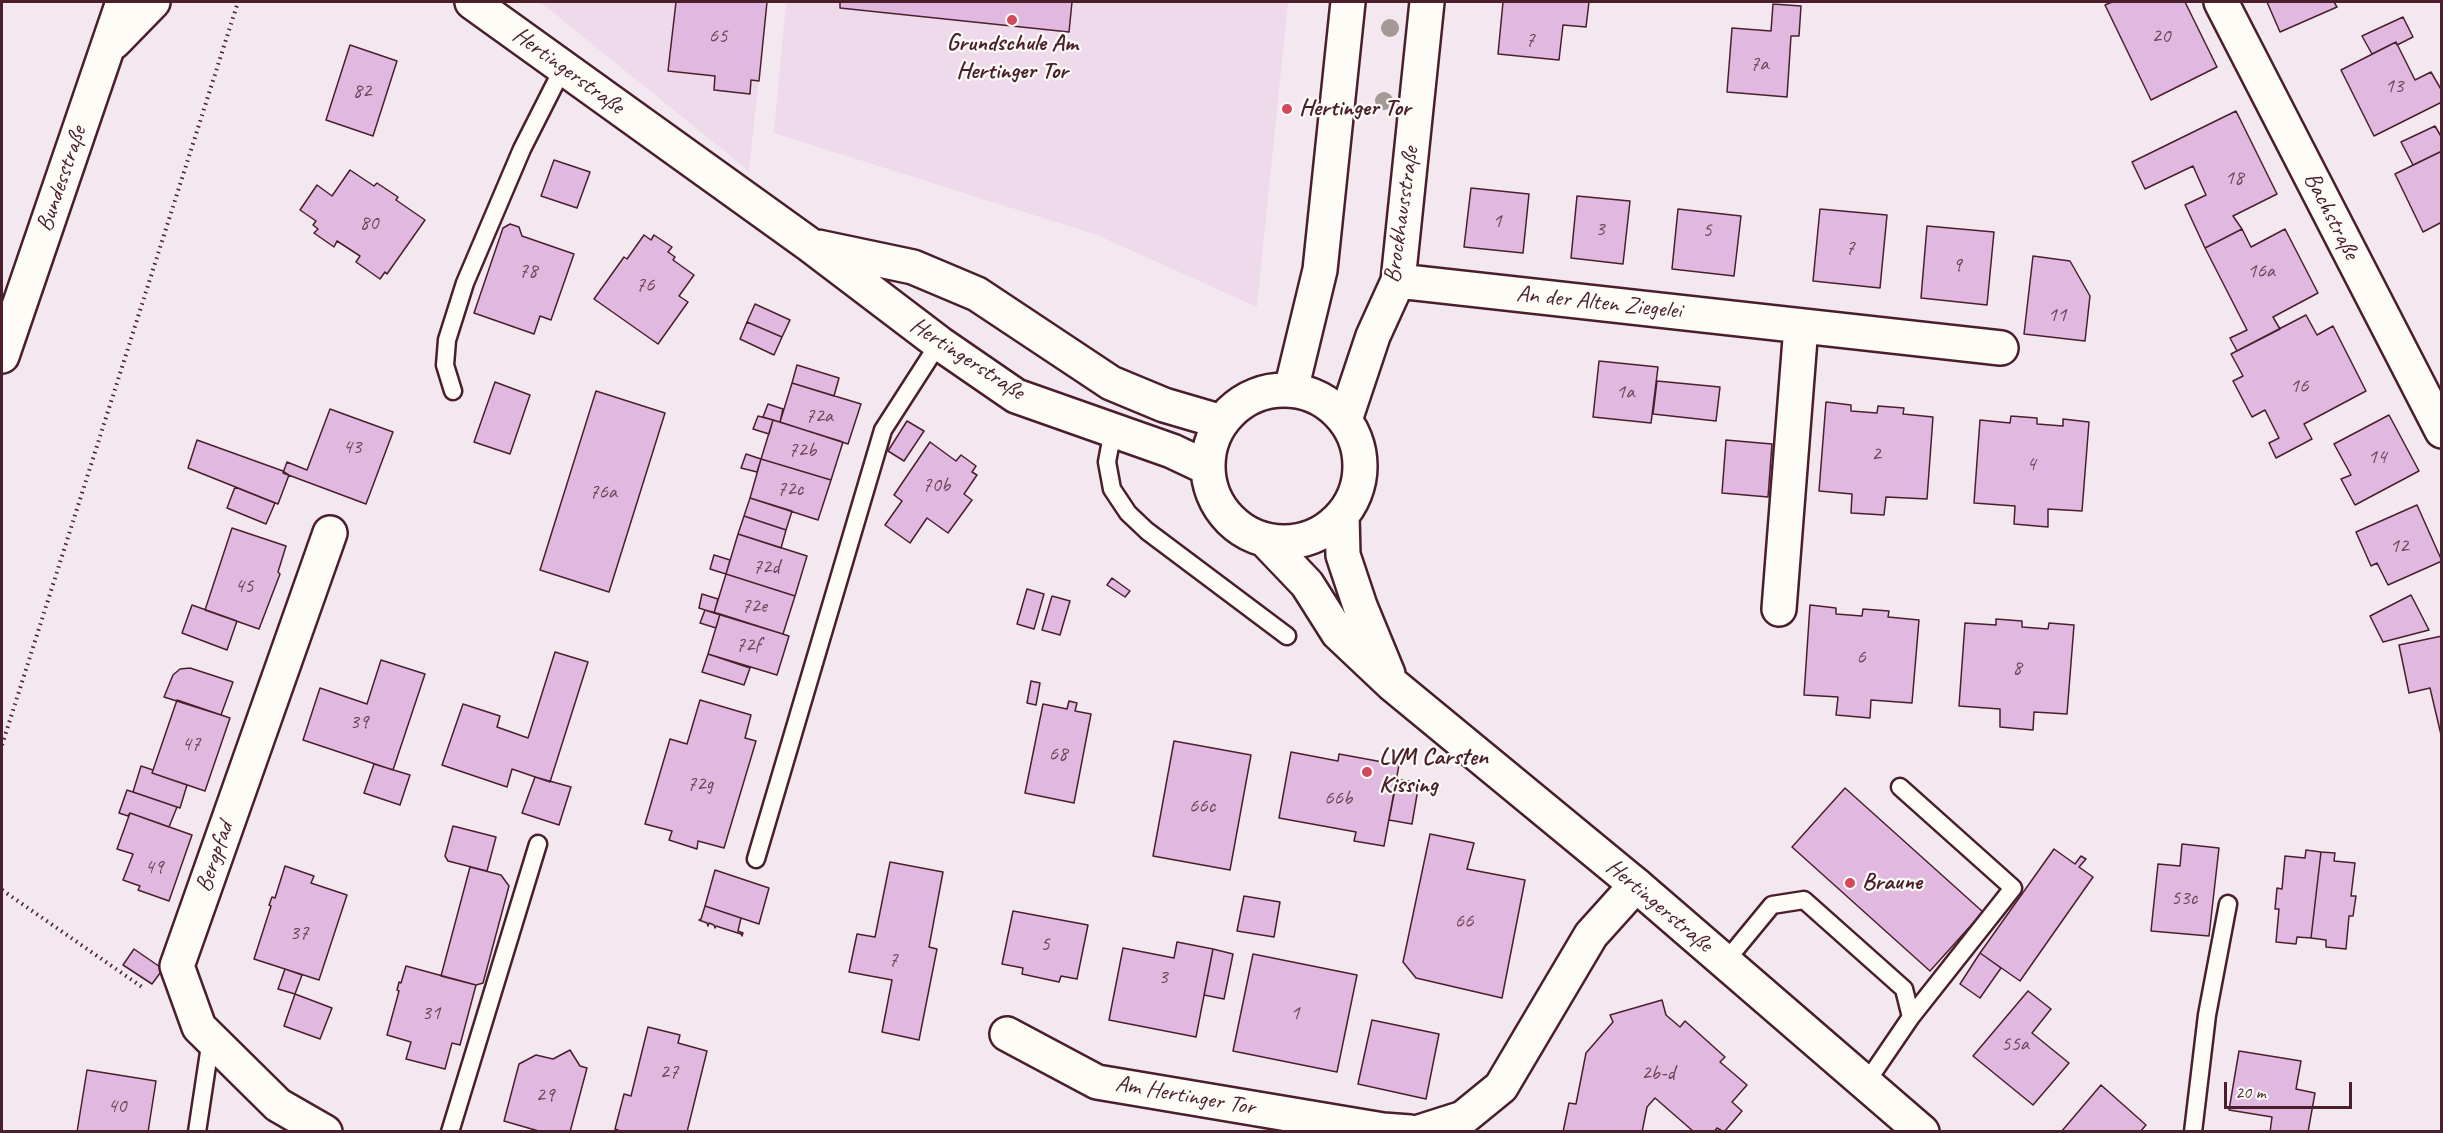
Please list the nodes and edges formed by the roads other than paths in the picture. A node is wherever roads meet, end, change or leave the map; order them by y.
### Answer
1 (107, 2) edge
2 (123, 2) edge
3 (153, 2) edge
4 (472, 2) edge
5 (1348, 2) edge
6 (1427, 2) edge
7 (2221, 2) edge
8 (105, 52) junction
9 (563, 69) junction
10 (810, 245) junction
11 (1398, 281) junction
12 (1801, 326) junction
13 (939, 344) junction
14 (2001, 348) dead end
15 (2, 356) edge
16 (1291, 390) junction
17 (453, 391) dead end
18 (1345, 420) junction
19 (1222, 422) junction
20 (1113, 430) junction
21 (2442, 431) edge
22 (1209, 468) junction
23 (1342, 515) junction
24 (330, 533) dead end
25 (1265, 540) junction
26 (1779, 609) dead end
27 (1287, 636) dead end
28 (1392, 684) junction
29 (1900, 787) dead end
30 (538, 844) dead end
31 (756, 859) dead end
32 (1636, 885) junction
33 (2228, 904) dead end
34 (1725, 962) junction
35 (1911, 1017) junction
36 (1007, 1034) dead end
37 (211, 1039) junction
38 (1866, 1083) junction
39 (197, 1131) edge
40 (325, 1131) edge
41 (450, 1131) edge
42 (1410, 1131) edge
43 (1419, 1131) edge
44 (1923, 1131) edge
45 (2193, 1131) edge

1 - 8 street
2 - 8 street, Bundesstraße
3 - 8 street
4 - 9 street, Hertingerstraße
5 - 16 street
6 - 11 street, Brockhausstraße
7 - 21 street, Bachstraße
8 - 15 street, Bundesstraße
9 - 10 street, Hertingerstraße
9 - 17 lane
10 - 13 street, Hertingerstraße
10 - 19 street, Hertingerstraße
11 - 12 street, An der Alten Ziegelei
11 - 18 street, Brockhausstraße
12 - 14 street, An der Alten Ziegelei
12 - 26 street
13 - 20 street, Hertingerstraße
13 - 31 lane
16 - 18 street, Hertingerstraße
16 - 19 street, Hertingerstraße
18 - 23 street, Hertingerstraße
19 - 22 street, Hertingerstraße
20 - 22 street, Hertingerstraße
20 - 27 lane
22 - 25 street, Hertingerstraße
23 - 25 street, Hertingerstraße
23 - 28 street, Hertingerstraße
24 - 37 street, Bergpfad
25 - 28 street, Hertingerstraße
28 - 32 street, Hertingerstraße
29 - 35 lane
30 - 41 lane
32 - 34 street, Hertingerstraße
32 - 43 street
33 - 45 lane
34 - 35 lane
34 - 38 street, Hertingerstraße
35 - 38 lane
36 - 42 street, Am Hertinger Tor
37 - 39 lane
37 - 40 street, Bergpfad
38 - 44 street, Hertingerstraße

